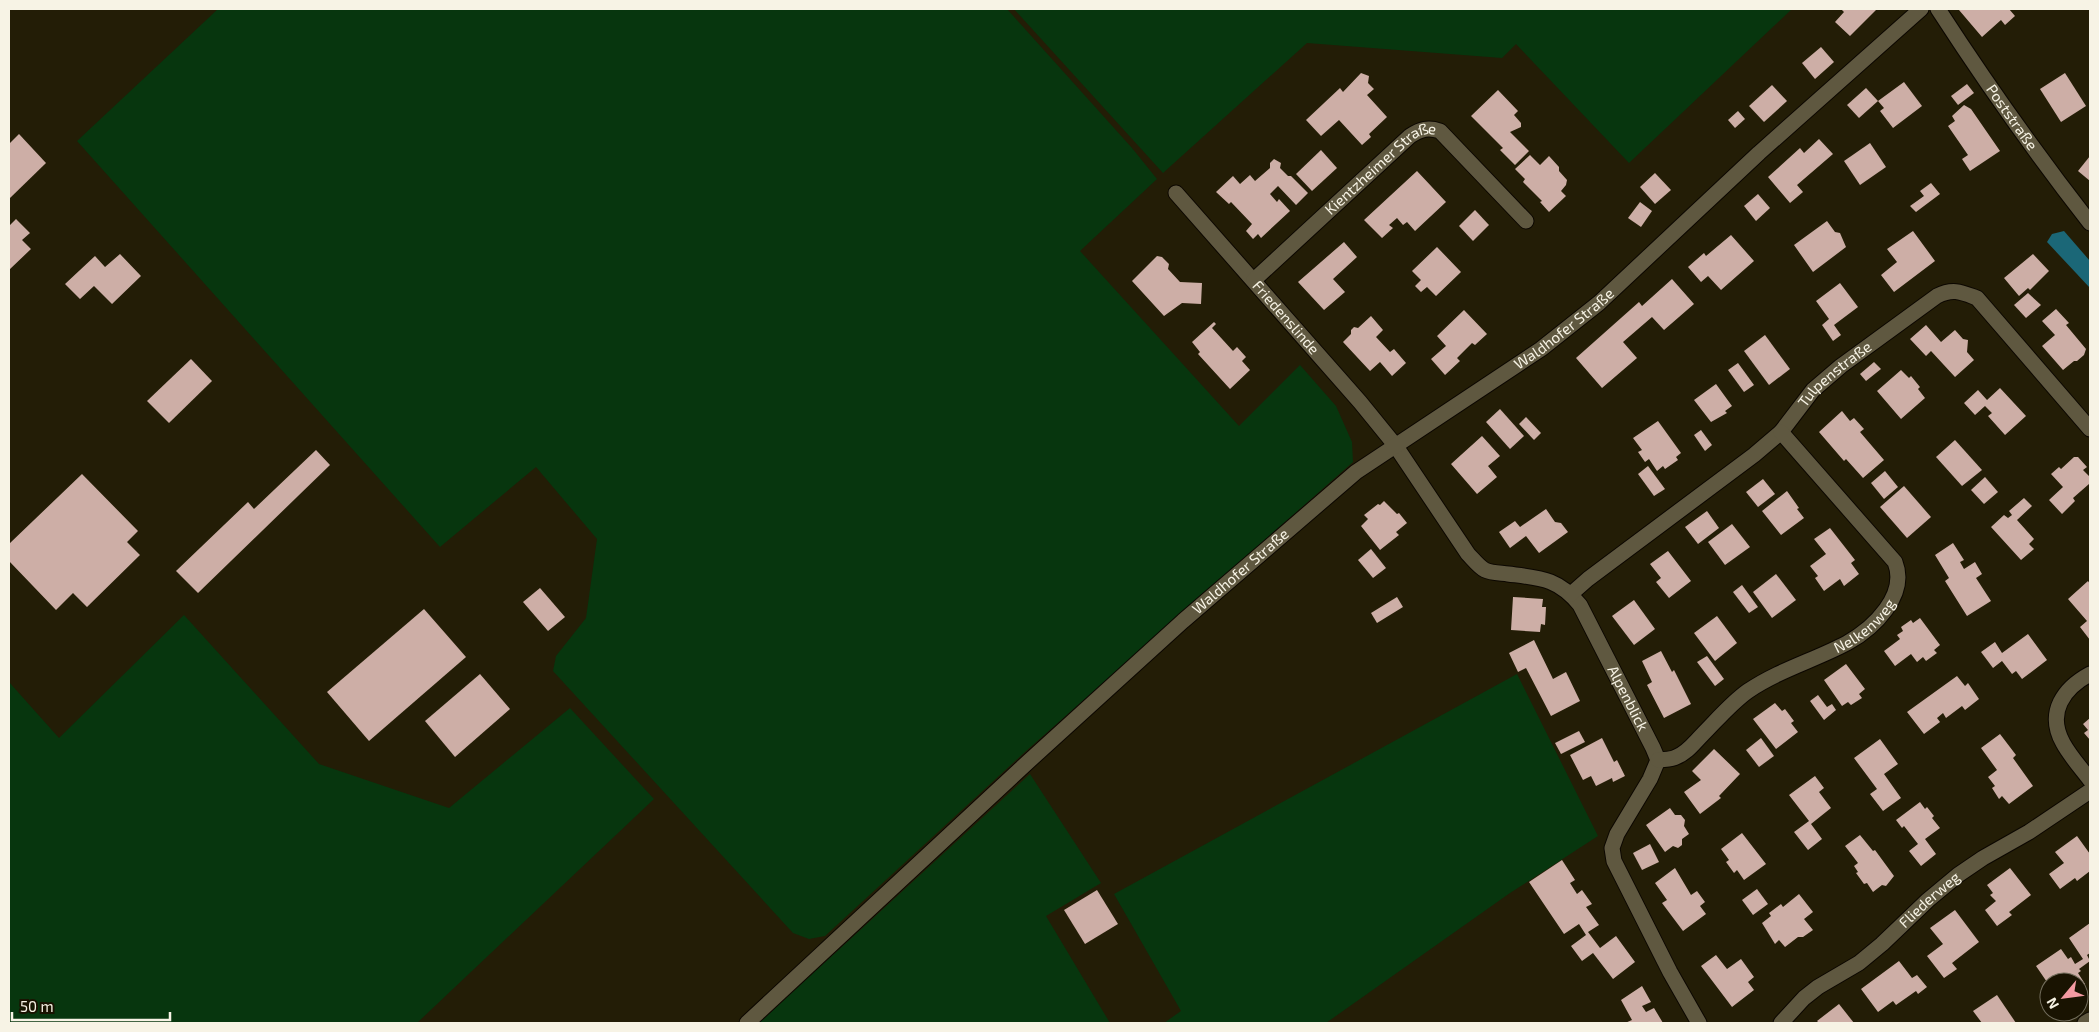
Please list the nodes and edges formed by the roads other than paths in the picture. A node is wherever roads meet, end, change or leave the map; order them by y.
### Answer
1 (1921, 9) edge
2 (1938, 9) edge
3 (1176, 193) dead end
4 (1526, 221) dead end
5 (2090, 223) edge
6 (1254, 280) junction
7 (2090, 429) edge
8 (1781, 432) junction
9 (1395, 445) junction
10 (1571, 594) junction
11 (2090, 674) edge
12 (1658, 760) junction
13 (2090, 780) edge
14 (2090, 791) edge
15 (2090, 1020) edge
16 (747, 1023) edge
17 (1699, 1023) edge
18 (1781, 1023) edge
19 (2085, 1023) edge

1 - 9 street, Waldhofer Straße
2 - 5 street, Poststraße
3 - 6 street, Friedenslinde
4 - 6 street, Kientzheimer Straße
6 - 9 street, Friedenslinde
7 - 8 street, Tulpenstraße
8 - 10 street, Tulpenstraße
8 - 12 street, Nelkenweg
9 - 10 street, Alpenblick
9 - 16 street, Waldhofer Straße
10 - 12 street, Alpenblick
11 - 13 street
12 - 17 street
14 - 18 street, Fliederweg
15 - 19 street

